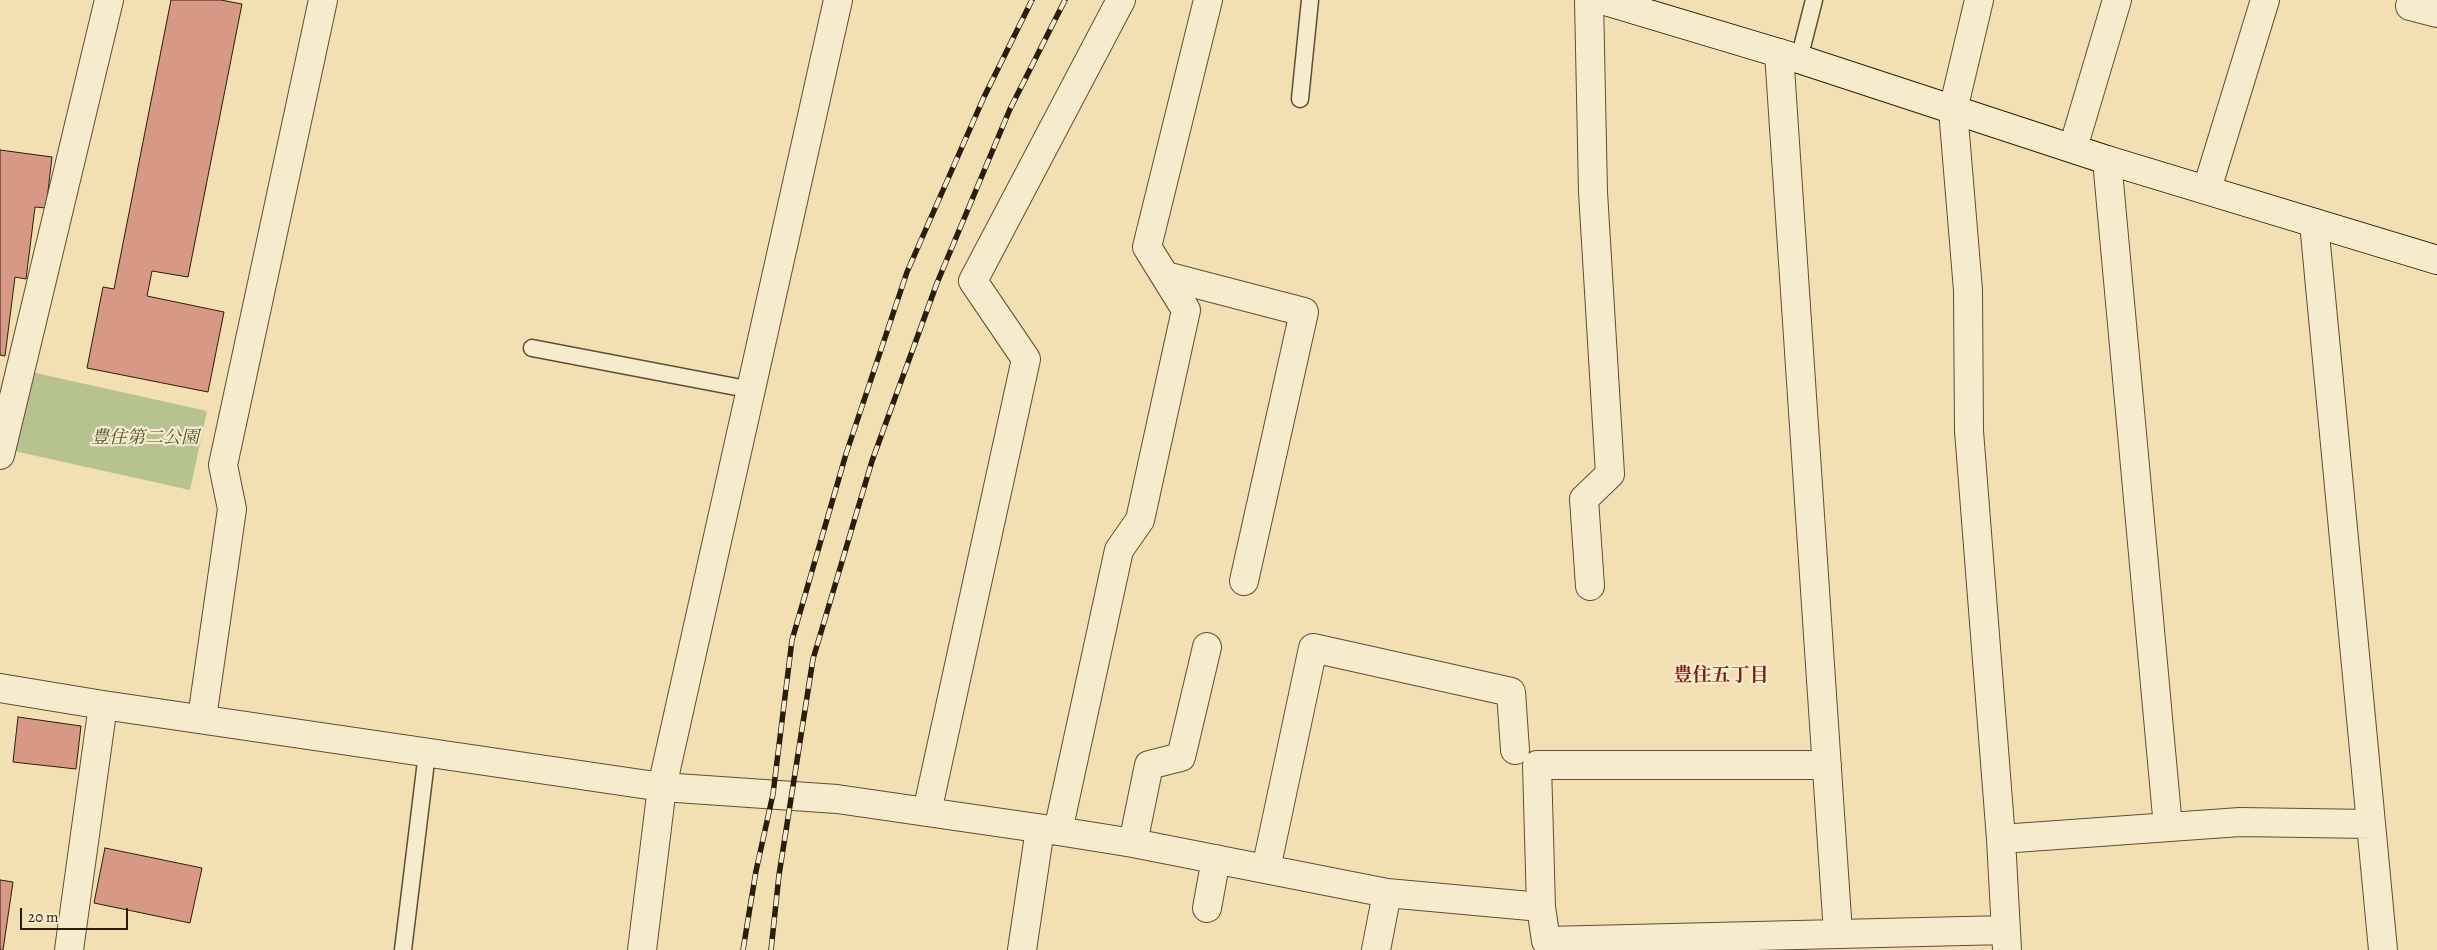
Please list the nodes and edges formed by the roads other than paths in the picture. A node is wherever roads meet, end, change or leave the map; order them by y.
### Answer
1 (109, 0) edge
2 (323, 0) edge
3 (838, 0) edge
4 (1121, 0) edge
5 (1208, 0) edge
6 (1310, 0) edge
7 (1589, 0) edge
8 (1602, 0) edge
9 (1814, 0) edge
10 (1979, 0) edge
11 (2117, 0) edge
12 (2265, 0) edge
13 (2412, 0) edge
14 (1650, 8) edge
15 (2437, 13) edge
16 (1789, 56) junction
17 (1300, 99) dead end
18 (1953, 110) junction
19 (2073, 148) junction
20 (2107, 160) junction
21 (2206, 189) junction
22 (2314, 223) junction
23 (2437, 260) edge
24 (1166, 276) junction
25 (532, 348) dead end
26 (752, 390) junction
27 (0, 455) edge
28 (1244, 581) dead end
29 (1590, 586) dead end
30 (1207, 647) dead end
31 (0, 688) edge
32 (103, 705) junction
33 (202, 718) junction
34 (1515, 750) dead end
35 (427, 753) junction
36 (1826, 764) junction
37 (662, 787) junction
38 (927, 812) junction
39 (2370, 824) junction
40 (2168, 827) junction
41 (1049, 830) junction
42 (2002, 839) junction
43 (1133, 843) junction
44 (1216, 859) junction
45 (1266, 869) junction
46 (1387, 893) junction
47 (1541, 907) junction
48 (1207, 908) dead end
49 (1838, 933) junction
50 (2007, 940) edge
51 (69, 950) edge
52 (403, 950) edge
53 (642, 950) edge
54 (1022, 950) edge
55 (1376, 950) edge
56 (2383, 950) edge

1 - 27 street
2 - 33 street
3 - 26 street
4 - 38 street
5 - 24 street
6 - 17 lane
7 - 29 street
8 - 14 street
9 - 16 lane
10 - 18 street
11 - 19 street
12 - 21 street
13 - 15 street
14 - 16 street
16 - 18 street
16 - 36 street
18 - 19 street
18 - 42 street
19 - 20 street
20 - 21 street
20 - 40 street
21 - 22 street
22 - 23 street
22 - 39 street
24 - 28 street
24 - 41 street
25 - 26 lane
26 - 37 street
30 - 43 street
31 - 32 street
32 - 33 street
32 - 51 street
33 - 35 street
34 - 45 street
35 - 37 street
35 - 52 lane
36 - 47 street
36 - 49 street
37 - 38 street
37 - 53 street
38 - 41 street
39 - 40 street
39 - 56 street
40 - 42 street
41 - 43 street
41 - 54 street
42 - 50 street
43 - 44 street
44 - 45 street
44 - 48 street
45 - 46 street
46 - 47 street
46 - 55 street
47 - 49 street
49 - 50 street

